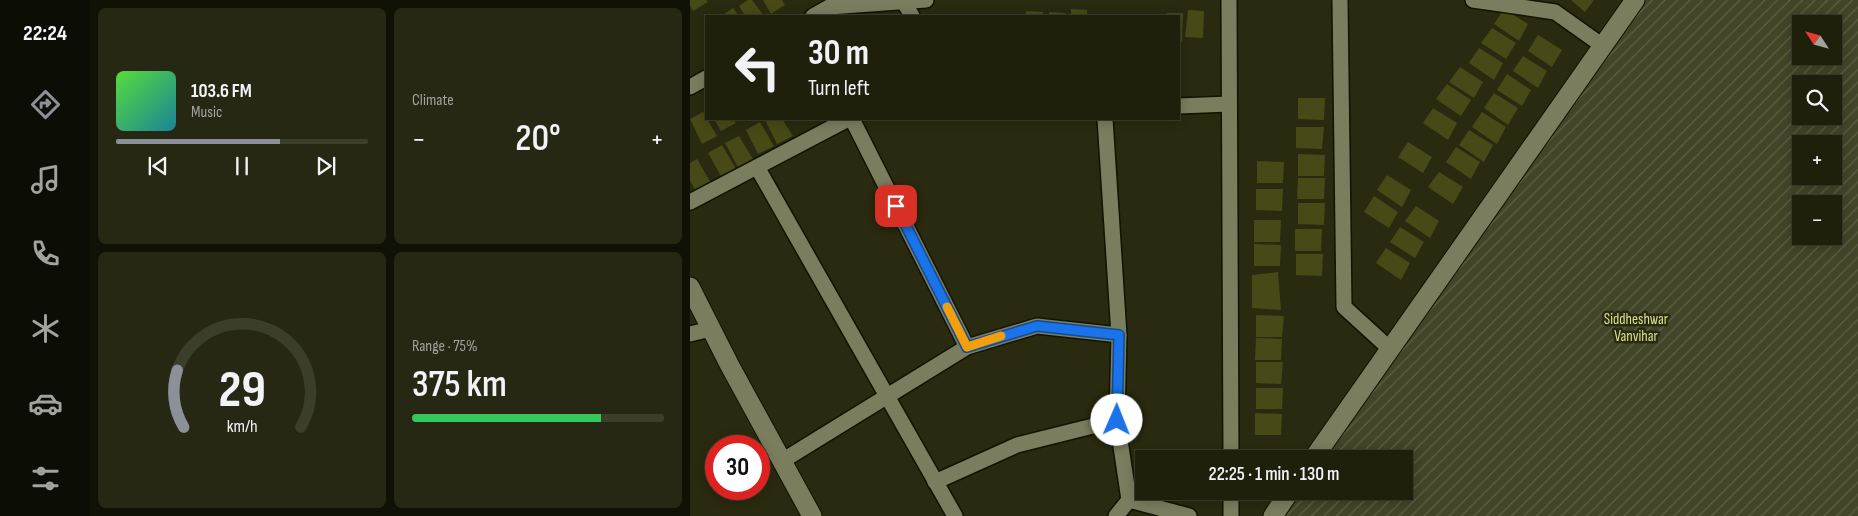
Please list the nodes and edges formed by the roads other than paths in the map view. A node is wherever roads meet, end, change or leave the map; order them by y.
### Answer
1 (926, 0) edge
2 (1229, 0) edge
3 (1340, 0) edge
4 (1473, 0) edge
5 (1635, 0) edge
6 (904, 2) junction
7 (829, 3) edge
8 (814, 15) edge
9 (911, 15) edge
10 (1603, 46) junction
11 (690, 69) edge
12 (698, 82) edge
13 (1229, 104) junction
14 (1180, 106) edge
15 (848, 120) edge
16 (851, 120) edge
17 (1105, 120) edge
18 (757, 167) junction
19 (690, 202) edge
20 (690, 287) edge
21 (711, 329) junction
22 (690, 334) edge
23 (1119, 335) junction
24 (967, 347) junction
25 (1390, 349) junction
26 (887, 396) junction
27 (1117, 420) junction
28 (1231, 450) edge
29 (1319, 450) edge
30 (782, 461) junction
31 (935, 482) junction
32 (1129, 500) junction
33 (1231, 500) edge
34 (1284, 500) edge
35 (812, 516) edge
36 (955, 516) edge
37 (1116, 516) edge
38 (1189, 516) edge
39 (1231, 516) edge
40 (1272, 516) edge

1 - 6 street
2 - 13 street
3 - 25 street
4 - 10 street
5 - 10 street
6 - 7 street
6 - 9 street
7 - 8 street
10 - 25 street
11 - 12 street
13 - 14 street
13 - 28 street
15 - 18 street
16 - 24 street
17 - 23 street
18 - 19 street
18 - 26 street
20 - 21 street
21 - 22 street
21 - 30 street
23 - 24 street
23 - 27 street
24 - 26 street
25 - 29 street
26 - 30 street
26 - 31 street
27 - 31 street
27 - 32 street
30 - 35 street
31 - 36 street
32 - 37 street
32 - 38 street
33 - 39 street
34 - 40 street

